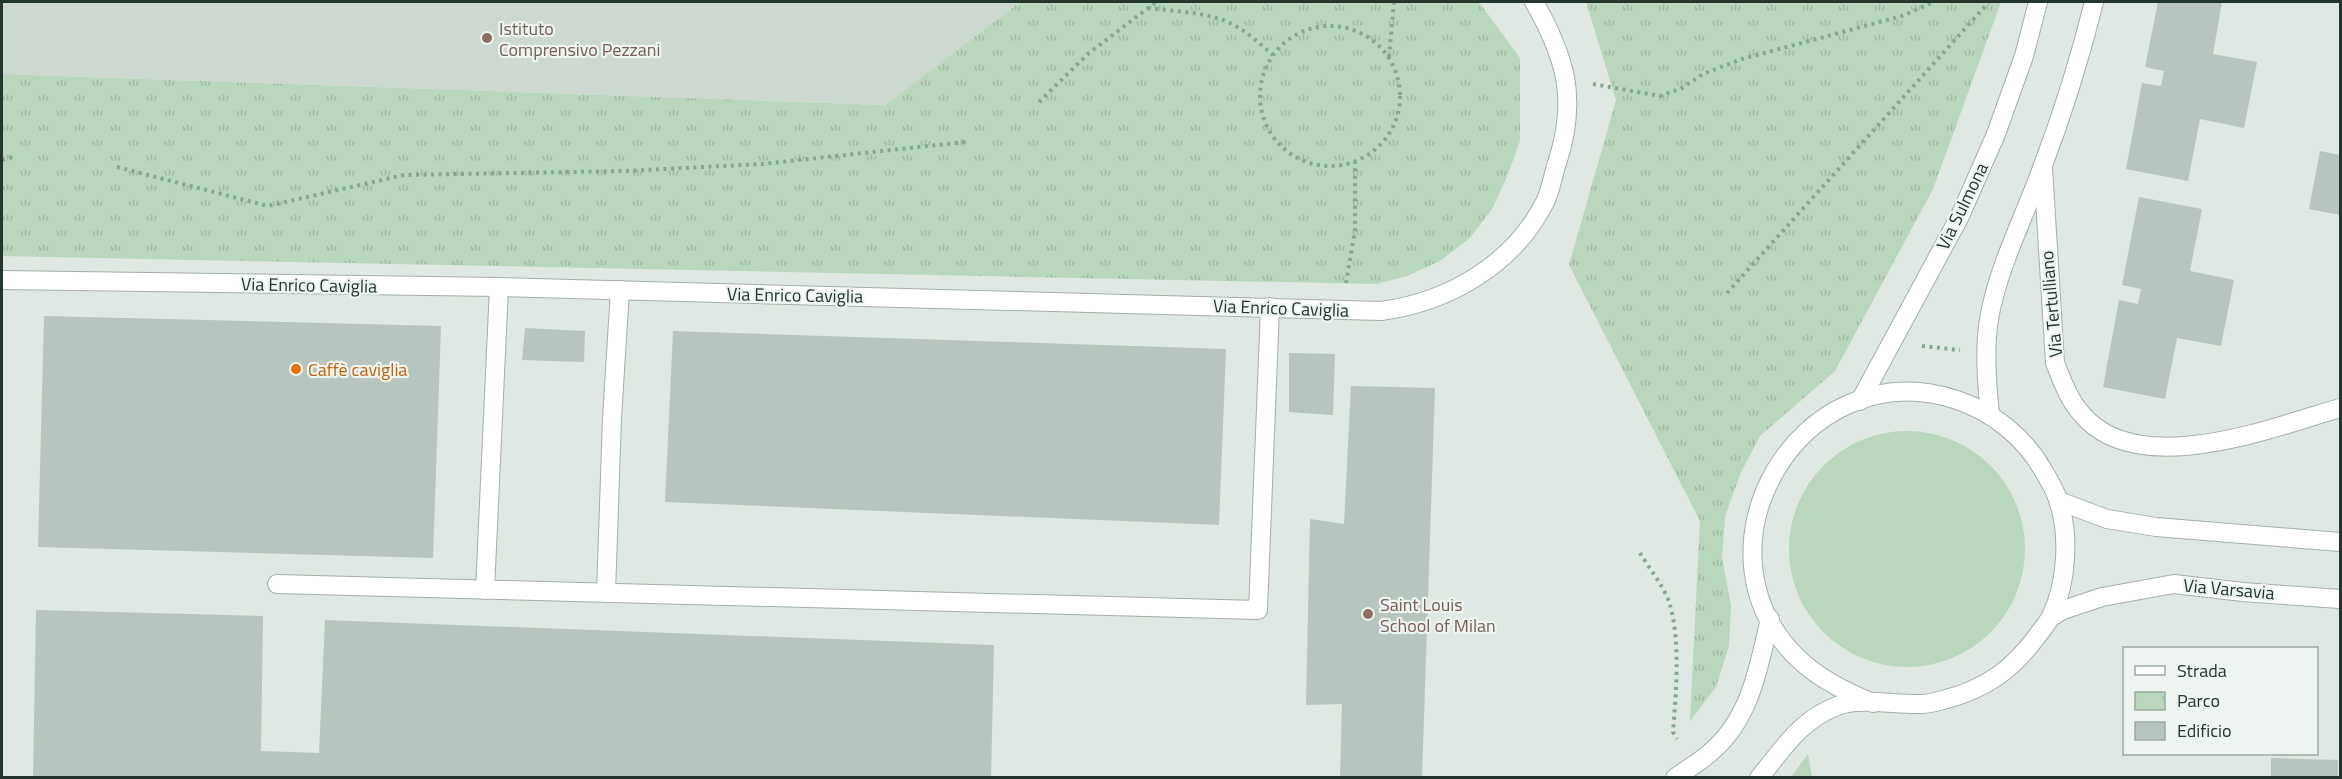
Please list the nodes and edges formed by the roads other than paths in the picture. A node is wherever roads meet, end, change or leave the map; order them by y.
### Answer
1 (1534, 2) edge
2 (2038, 2) edge
3 (2094, 2) edge
4 (2043, 167) junction
5 (2, 280) edge
6 (500, 287) junction
7 (620, 290) junction
8 (1270, 307) junction
9 (1860, 401) junction
10 (2340, 408) edge
11 (1990, 416) junction
12 (2059, 501) junction
13 (2340, 542) edge
14 (278, 584) dead end
15 (484, 590) junction
16 (606, 593) junction
17 (2340, 599) edge
18 (2051, 617) junction
19 (1770, 619) junction
20 (1873, 703) junction
21 (1675, 777) edge
22 (1759, 777) edge

1 - 8 street, Via Enrico Caviglia
2 - 9 street, Via Sulmona
3 - 4 street
4 - 10 street, Via Tertulliano
4 - 11 street
5 - 6 street, Via Enrico Caviglia
6 - 7 street, Via Enrico Caviglia
6 - 15 street
7 - 8 street, Via Enrico Caviglia
7 - 16 street
8 - 16 street
9 - 11 street
9 - 19 street
11 - 12 street
12 - 13 street
12 - 18 street
14 - 15 street
15 - 16 street
17 - 18 street, Via Varsavia
18 - 20 street
19 - 20 street
19 - 21 street
20 - 22 street

